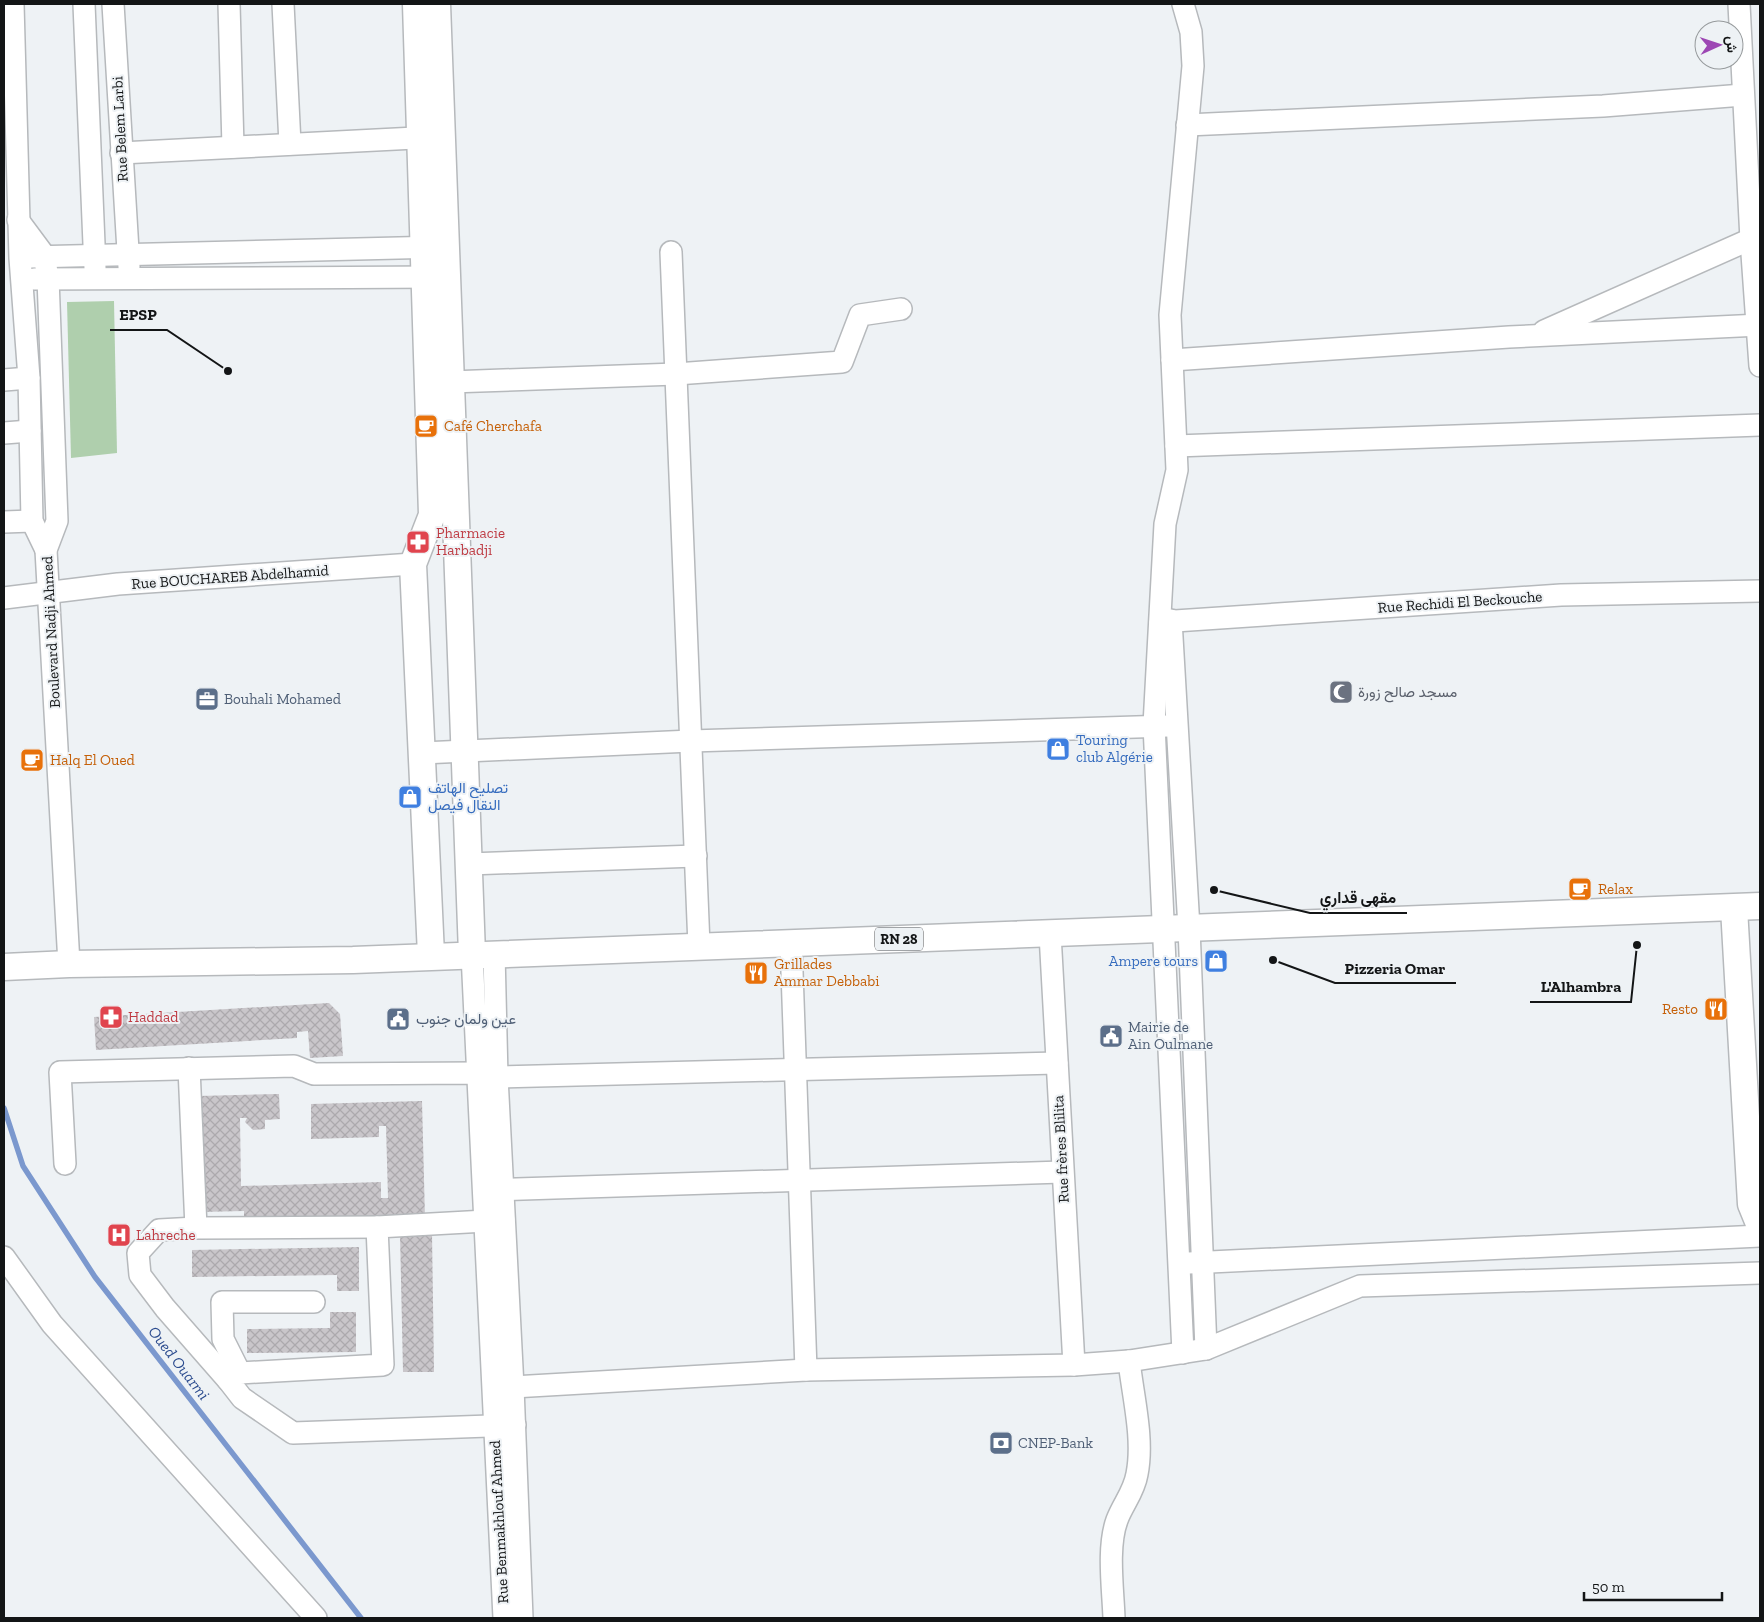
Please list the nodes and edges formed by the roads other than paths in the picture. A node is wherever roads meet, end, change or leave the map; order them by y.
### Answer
1 (13, 4) edge
2 (84, 4) edge
3 (113, 4) edge
4 (229, 4) edge
5 (283, 4) edge
6 (416, 4) edge
7 (437, 4) edge
8 (1183, 4) edge
9 (1739, 4) edge
10 (1760, 68) edge
11 (1743, 88) junction
12 (9, 110) edge
13 (1752, 123) edge
14 (1187, 125) junction
15 (431, 137) junction
16 (290, 144) junction
17 (233, 147) junction
18 (121, 153) junction
19 (1755, 237) edge
20 (24, 248) edge
21 (434, 248) junction
22 (671, 252) dead end
23 (94, 254) junction
24 (128, 254) junction
25 (435, 277) junction
26 (48, 278) junction
27 (96, 278) junction
28 (130, 278) junction
29 (21, 280) junction
30 (901, 308) dead end
31 (1758, 325) edge
32 (1532, 336) junction
33 (1172, 360) junction
34 (1760, 366) edge
35 (676, 374) junction
36 (29, 378) junction
37 (4, 380) edge
38 (450, 382) junction
39 (1760, 426) edge
40 (30, 431) junction
41 (4, 433) edge
42 (1176, 446) junction
43 (32, 521) junction
44 (4, 522) edge
45 (46, 550) junction
46 (413, 564) junction
47 (1760, 591) edge
48 (48, 594) junction
49 (4, 598) edge
50 (1165, 622) junction
51 (1154, 726) junction
52 (1178, 726) junction
53 (691, 740) junction
54 (464, 751) junction
55 (422, 753) junction
56 (696, 856) junction
57 (469, 864) junction
58 (1760, 906) edge
59 (1734, 908) junction
60 (1176, 929) junction
61 (1050, 934) junction
62 (791, 943) junction
63 (699, 946) junction
64 (483, 953) junction
65 (431, 955) junction
66 (69, 964) junction
67 (4, 967) edge
68 (1057, 1062) junction
69 (189, 1068) junction
70 (796, 1071) junction
71 (487, 1075) junction
72 (65, 1164) dead end
73 (1062, 1172) junction
74 (800, 1180) junction
75 (493, 1190) junction
76 (494, 1221) junction
77 (1760, 1226) edge
78 (377, 1227) junction
79 (196, 1228) junction
80 (1760, 1236) edge
81 (4, 1257) edge
82 (1203, 1262) junction
83 (1178, 1263) junction
84 (1760, 1273) edge
85 (314, 1302) dead end
86 (1206, 1349) junction
87 (1182, 1353) junction
88 (1129, 1361) junction
89 (1074, 1365) junction
90 (806, 1370) junction
91 (234, 1376) junction
92 (514, 1387) junction
93 (504, 1425) junction
94 (316, 1618) edge
95 (504, 1618) edge
96 (522, 1618) edge
97 (1114, 1618) edge

1 - 12 street
2 - 23 street
3 - 18 street, Rue Belem Larbi
4 - 17 street
5 - 16 street
6 - 15 main road
7 - 15 main road
8 - 14 street
9 - 11 street
10 - 11 street
11 - 13 street
11 - 14 street
12 - 20 street, Boulevard Nadji Ahmed
13 - 19 street
14 - 33 street
15 - 16 street
15 - 21 main road
16 - 17 street
17 - 18 street
18 - 24 street, Rue Belem Larbi
19 - 31 street
19 - 32 street
20 - 23 street
20 - 26 street, Boulevard Nadji Ahmed
20 - 29 street
21 - 24 street
21 - 25 main road
22 - 35 street
23 - 24 street
23 - 27 street
24 - 28 street, Rue Belem Larbi
25 - 28 street
25 - 38 main road
25 - 46 main road
26 - 27 street
26 - 29 street
26 - 45 street, Boulevard Nadji Ahmed
27 - 28 street
29 - 36 street
30 - 35 street
31 - 32 street
31 - 34 street
32 - 33 street
33 - 42 street
35 - 38 street
35 - 53 street
36 - 37 street
36 - 40 street
38 - 54 main road
39 - 42 street
40 - 41 street
40 - 43 street
42 - 50 street
43 - 44 street
43 - 45 street
45 - 48 street, Boulevard Nadji Ahmed
46 - 48 street, Rue BOUCHAREB Abdelhamid
46 - 55 main road
47 - 50 street, Rue Rechidi El Beckouche
48 - 49 street, Rue BOUCHAREB Abdelhamid
48 - 66 street, Boulevard Nadji Ahmed
50 - 51 street
50 - 52 street
51 - 52 street
51 - 53 street
51 - 60 street
52 - 60 street
53 - 54 street
53 - 56 street
54 - 55 street
54 - 57 main road
55 - 65 main road
56 - 57 street
56 - 63 street
57 - 64 main road
58 - 59 main road, RN 28
59 - 60 main road, RN 28
59 - 77 main road
60 - 61 main road, RN 28
60 - 82 street
60 - 83 street
61 - 62 main road, RN 28
61 - 68 street, Rue frères Blilita
62 - 63 main road, RN 28
62 - 70 street
63 - 64 main road, RN 28
64 - 65 main road, RN 28
64 - 71 street
65 - 66 main road, RN 28
66 - 67 main road, RN 28
68 - 70 street
68 - 73 street, Rue frères Blilita
69 - 71 street
69 - 72 street
69 - 79 street
70 - 71 street
70 - 74 street
71 - 75 street
73 - 74 street
73 - 89 street, Rue frères Blilita
74 - 75 street
74 - 90 street
75 - 76 street
76 - 78 street
76 - 92 street
76 - 93 street
78 - 79 street
78 - 91 street
79 - 91 street
80 - 82 street
81 - 94 street
82 - 83 street
82 - 86 street
83 - 87 street
84 - 86 street
85 - 91 street
86 - 87 street
87 - 88 street
88 - 89 street
88 - 97 street
89 - 90 street
90 - 92 street
91 - 93 street
92 - 93 street
93 - 95 street, Rue Benmakhlouf Ahmed
93 - 96 street

